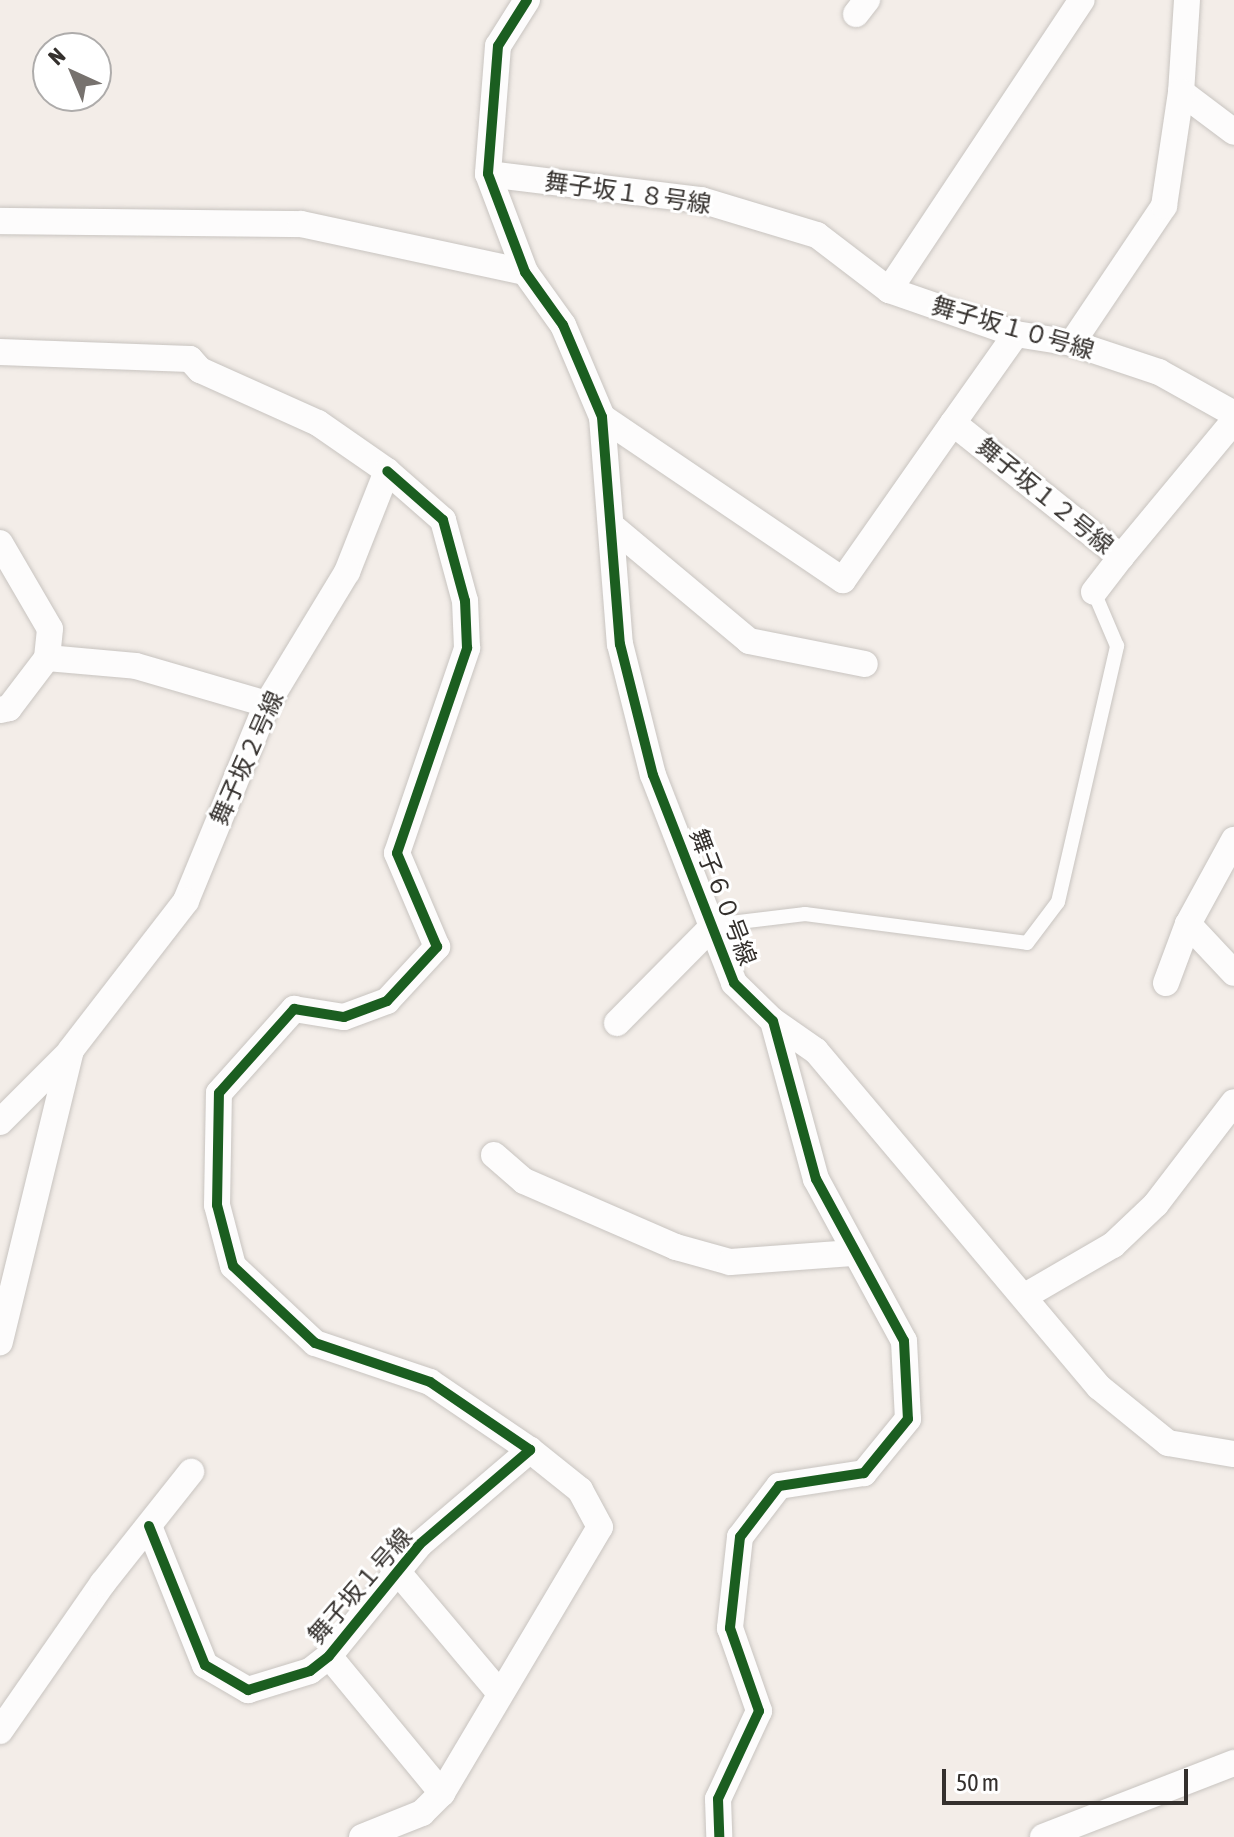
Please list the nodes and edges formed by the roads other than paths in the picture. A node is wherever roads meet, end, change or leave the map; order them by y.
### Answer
1 (527, 0) edge
2 (1082, 0) edge
3 (1187, 0) edge
4 (1181, 92) junction
5 (1234, 132) edge
6 (488, 174) junction
7 (0, 221) edge
8 (525, 272) junction
9 (889, 290) junction
10 (1016, 334) junction
11 (1072, 343) junction
12 (0, 352) edge
13 (1234, 414) edge
14 (602, 417) junction
15 (1234, 421) edge
16 (953, 423) junction
17 (387, 471) junction
18 (614, 528) junction
19 (0, 543) edge
20 (1121, 557) junction
21 (10, 578) edge
22 (1094, 592) joint
23 (47, 658) junction
24 (865, 664) dead end
25 (267, 704) junction
26 (0, 710) edge
27 (1234, 840) edge
28 (1188, 924) junction
29 (714, 925) junction
30 (1234, 973) edge
31 (1166, 983) dead end
32 (773, 1021) junction
33 (617, 1023) dead end
34 (71, 1050) junction
35 (1234, 1102) edge
36 (0, 1122) edge
37 (494, 1155) dead end
38 (853, 1253) junction
39 (1025, 1296) junction
40 (0, 1342) edge
41 (530, 1450) junction
42 (1234, 1454) edge
43 (191, 1472) dead end
44 (149, 1526) junction
45 (397, 1571) junction
46 (329, 1656) junction
47 (498, 1691) junction
48 (0, 1731) edge
49 (1234, 1763) edge
50 (442, 1793) junction
51 (362, 1837) edge
52 (719, 1837) edge
53 (1043, 1837) edge

1 - 6 street, 舞子６０号線
2 - 9 street
3 - 4 street
4 - 5 street
4 - 11 street
6 - 8 street, 舞子６０号線
6 - 9 street, 舞子坂１８号線
7 - 8 street
8 - 14 street, 舞子６０号線
9 - 10 street, 舞子坂１０号線
10 - 11 street, 舞子坂１０号線
10 - 16 street, 舞子坂１２号線
11 - 13 street, 舞子坂１０号線
12 - 17 street
14 - 16 street
14 - 18 street, 舞子６０号線
15 - 20 street, 舞子坂１２号線
16 - 20 street, 舞子坂１２号線
17 - 25 street, 舞子坂２号線
17 - 41 street
18 - 24 street
18 - 29 street, 舞子６０号線
19 - 21 street
20 - 22 street
21 - 23 street
22 - 29 lane
23 - 25 street
23 - 26 street
25 - 34 street, 舞子坂２号線
27 - 28 street
28 - 30 street
28 - 31 street
29 - 32 street, 舞子６０号線
29 - 33 street
32 - 38 street
32 - 39 street, 舞子６０号線
34 - 36 street
34 - 40 street, 舞子坂２号線
35 - 39 street
37 - 38 street
38 - 52 street
39 - 42 street, 舞子６０号線
41 - 45 street, 舞子坂１号線
41 - 47 street
43 - 44 street
44 - 46 street, 舞子坂１号線
44 - 48 street
45 - 46 street, 舞子坂１号線
45 - 47 street
46 - 50 street
47 - 50 street
49 - 53 street
50 - 51 street

